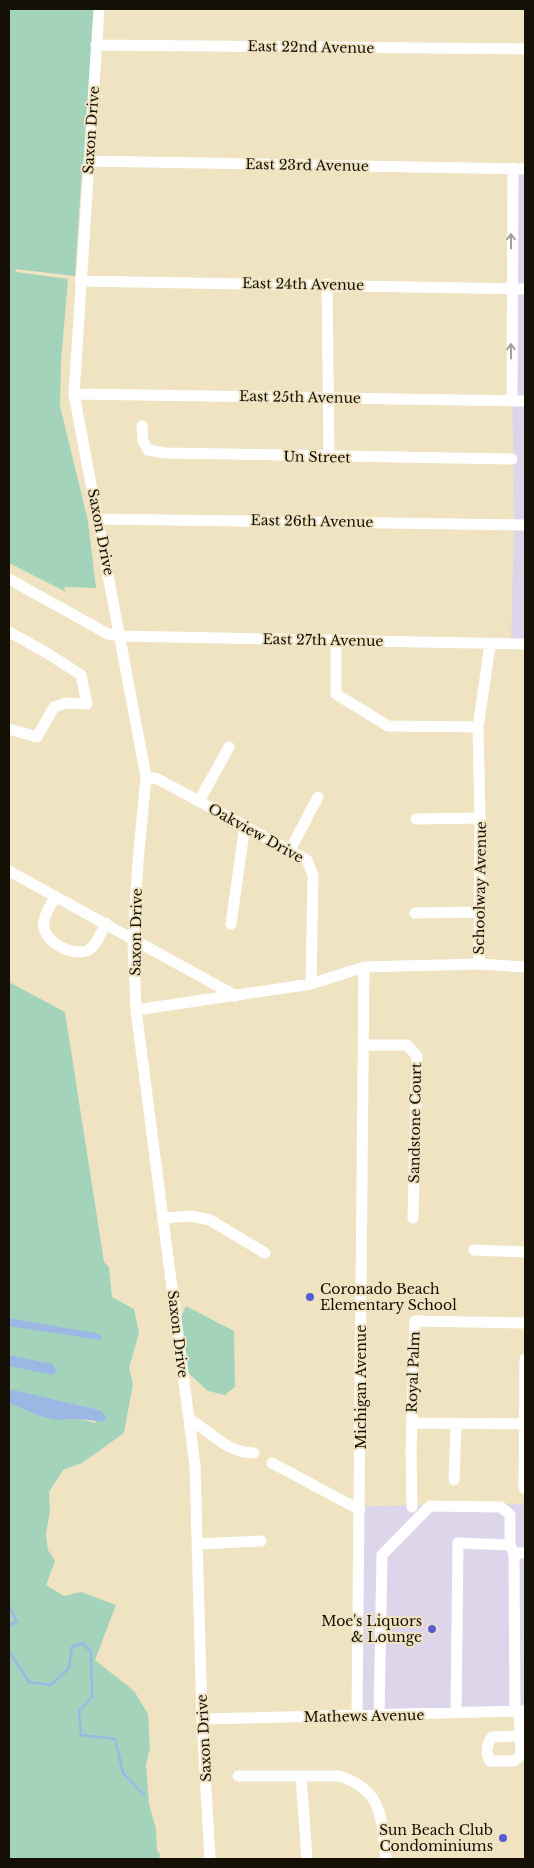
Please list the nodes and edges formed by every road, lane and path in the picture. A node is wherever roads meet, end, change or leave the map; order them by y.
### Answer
1 (99, 9) edge
2 (96, 45) junction
3 (525, 50) edge
4 (89, 161) junction
5 (513, 168) junction
6 (525, 169) edge
7 (80, 281) junction
8 (327, 284) junction
9 (525, 289) edge
10 (511, 290) junction
11 (74, 394) junction
12 (329, 398) junction
13 (512, 400) junction
14 (525, 401) edge
15 (142, 426) dead end
16 (329, 457) junction
17 (512, 459) dead end
18 (98, 519) junction
19 (525, 525) edge
20 (9, 579) edge
21 (9, 632) edge
22 (121, 636) junction
23 (336, 640) junction
24 (490, 644) junction
25 (525, 644) edge
26 (478, 727) junction
27 (9, 729) edge
28 (229, 747) dead end
29 (146, 777) junction
30 (318, 797) dead end
31 (199, 801) junction
32 (480, 818) junction
33 (416, 819) dead end
34 (245, 825) junction
35 (290, 850) junction
36 (9, 871) edge
37 (55, 896) junction
38 (480, 912) junction
39 (415, 913) dead end
40 (106, 923) junction
41 (231, 924) dead end
42 (133, 941) junction
43 (479, 964) junction
44 (364, 967) junction
45 (525, 967) edge
46 (311, 984) junction
47 (236, 996) junction
48 (136, 1010) junction
49 (363, 1045) junction
50 (164, 1218) junction
51 (413, 1218) dead end
52 (474, 1250) dead end
53 (525, 1252) edge
54 (265, 1253) dead end
55 (525, 1323) edge
56 (525, 1359) edge
57 (189, 1419) junction
58 (412, 1423) junction
59 (525, 1424) edge
60 (456, 1425) junction
61 (254, 1453) dead end
62 (272, 1463) dead end
63 (454, 1480) dead end
64 (524, 1488) dead end
65 (412, 1507) dead end
66 (360, 1510) junction
67 (261, 1542) dead end
68 (197, 1544) junction
69 (517, 1551) edge
70 (520, 1565) edge
71 (520, 1711) edge
72 (456, 1713) junction
73 (357, 1716) junction
74 (379, 1716) junction
75 (202, 1719) junction
76 (520, 1736) dead end
77 (238, 1776) dead end
78 (300, 1776) junction
79 (210, 1859) edge
80 (306, 1859) edge
81 (386, 1859) edge

1 - 2 street, Saxon Drive
2 - 3 street, East 22nd Avenue
2 - 4 street, Saxon Drive
4 - 5 street, East 23rd Avenue
4 - 7 street, Saxon Drive
5 - 6 street, East 23rd Avenue
10 -> 5 street
7 - 8 street, East 24th Avenue
7 - 11 street, Saxon Drive
8 - 10 street, East 24th Avenue
8 - 12 street
9 - 10 street, East 24th Avenue
13 -> 10 street
11 - 12 street, East 25th Avenue
11 - 18 street, Saxon Drive
12 - 13 street, East 25th Avenue
12 - 16 street
13 - 14 street, East 25th Avenue
15 - 16 street, Un Street
16 - 17 street, Un Street
18 - 19 street, East 26th Avenue
18 - 22 street, Saxon Drive
20 - 22 street, East 27th Avenue
21 - 27 street
22 - 23 street, East 27th Avenue
22 - 29 street, Saxon Drive
23 - 24 street, East 27th Avenue
23 - 26 street
24 - 25 street, East 27th Avenue
24 - 26 street, Schoolway Avenue
26 - 32 street, Schoolway Avenue
28 - 31 street
29 - 31 street, Oakview Drive
29 - 42 street, Saxon Drive
30 - 35 street
31 - 34 street, Oakview Drive
32 - 33 street
32 - 38 street, Schoolway Avenue
34 - 35 street, Oakview Drive
34 - 41 street
35 - 46 street, Oakview Drive
36 - 37 street
37 - 40 street
37 - 40 street
38 - 39 street
38 - 43 street, Schoolway Avenue
40 - 42 street
42 - 47 street
42 - 48 street, Saxon Drive
43 - 44 street, Schoolway Avenue
43 - 45 street
44 - 46 street, Schoolway Avenue
44 - 49 street, Michigan Avenue
46 - 47 street, Schoolway Avenue
47 - 48 street, Schoolway Avenue
48 - 50 street, Saxon Drive
49 - 51 street, Sandstone Court
49 - 66 street, Michigan Avenue
50 - 54 street
50 - 57 street, Saxon Drive
52 - 53 street
55 - 58 street, Royal Palm
56 - 59 street
57 - 61 street
57 - 68 street, Saxon Drive
58 - 60 street
58 - 65 street, Royal Palm
59 - 60 street
59 - 64 street
60 - 63 street
62 - 66 street
66 - 73 street, Michigan Avenue
67 - 68 street
68 - 75 street, Saxon Drive
69 - 70 street
69 - 72 street
69 - 74 street
70 - 71 street
71 - 72 street, Mathews Avenue
71 - 76 street
72 - 74 street, Mathews Avenue
73 - 74 street, Mathews Avenue
73 - 75 street, Mathews Avenue
75 - 79 street, Saxon Drive
77 - 78 street
78 - 80 street
78 - 81 street

